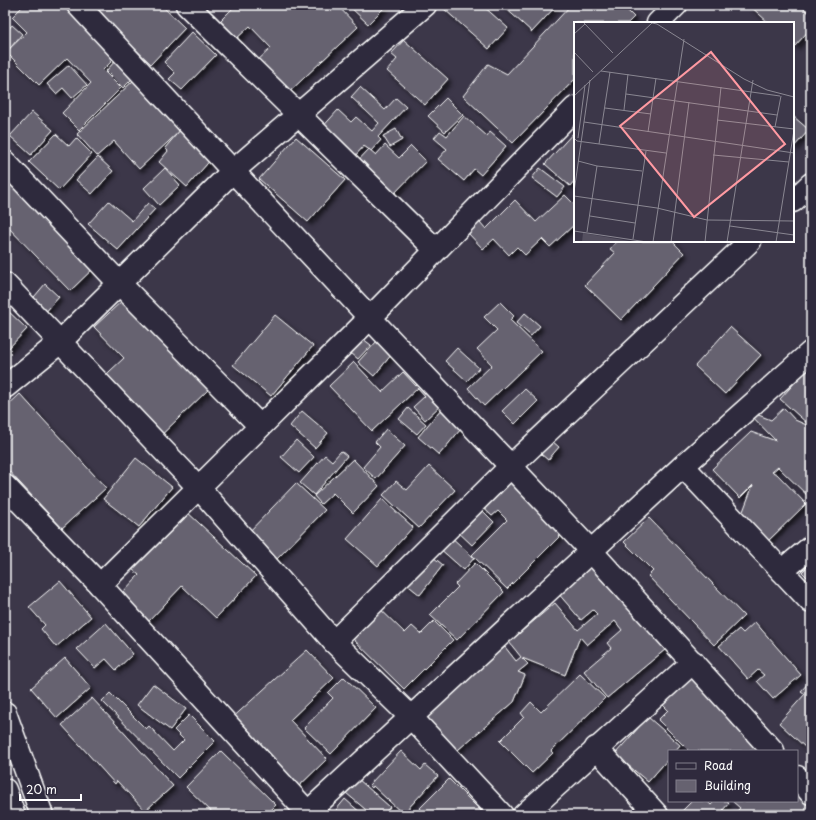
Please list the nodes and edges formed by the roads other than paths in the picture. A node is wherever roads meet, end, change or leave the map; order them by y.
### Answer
1 (78, 5) edge
2 (187, 5) edge
3 (425, 5) edge
4 (676, 5) edge
5 (659, 22) edge
6 (574, 109) edge
7 (300, 116) junction
8 (5, 162) edge
9 (233, 172) junction
10 (811, 184) edge
11 (794, 200) edge
12 (749, 242) edge
13 (436, 250) junction
14 (5, 284) edge
15 (120, 284) junction
16 (370, 318) junction
17 (59, 343) junction
18 (811, 352) edge
19 (5, 387) edge
20 (260, 426) junction
21 (511, 466) junction
22 (683, 466) junction
23 (5, 486) edge
24 (199, 488) junction
25 (811, 547) edge
26 (591, 551) junction
27 (782, 571) junction
28 (100, 585) junction
29 (811, 602) edge
30 (334, 642) junction
31 (693, 662) junction
32 (5, 713) edge
33 (411, 717) junction
34 (596, 748) junction
35 (772, 750) edge
36 (798, 778) edge
37 (5, 790) edge
38 (811, 793) edge
39 (308, 814) edge
40 (14, 815) edge
41 (42, 815) edge
42 (502, 815) edge
43 (524, 815) edge
44 (657, 815) edge

1 - 9 street
2 - 7 street
3 - 7 street
4 - 5 street
6 - 13 street
7 - 9 street
7 - 13 street
8 - 15 street
9 - 15 street
9 - 16 street
10 - 11 street
12 - 21 street
13 - 16 street
14 - 17 street
15 - 17 street
15 - 20 street
16 - 20 street
16 - 21 street
17 - 19 street
17 - 24 street
18 - 22 street
20 - 24 street
21 - 26 street
21 - 30 street
22 - 26 street
22 - 27 street
23 - 28 street
24 - 28 street
24 - 30 street
25 - 27 street
26 - 31 street
26 - 33 street
27 - 29 street
28 - 39 street
30 - 33 street
31 - 34 street
31 - 35 street
32 - 41 street
33 - 39 street
33 - 42 street
34 - 43 street
34 - 44 street
36 - 38 street
37 - 40 street

